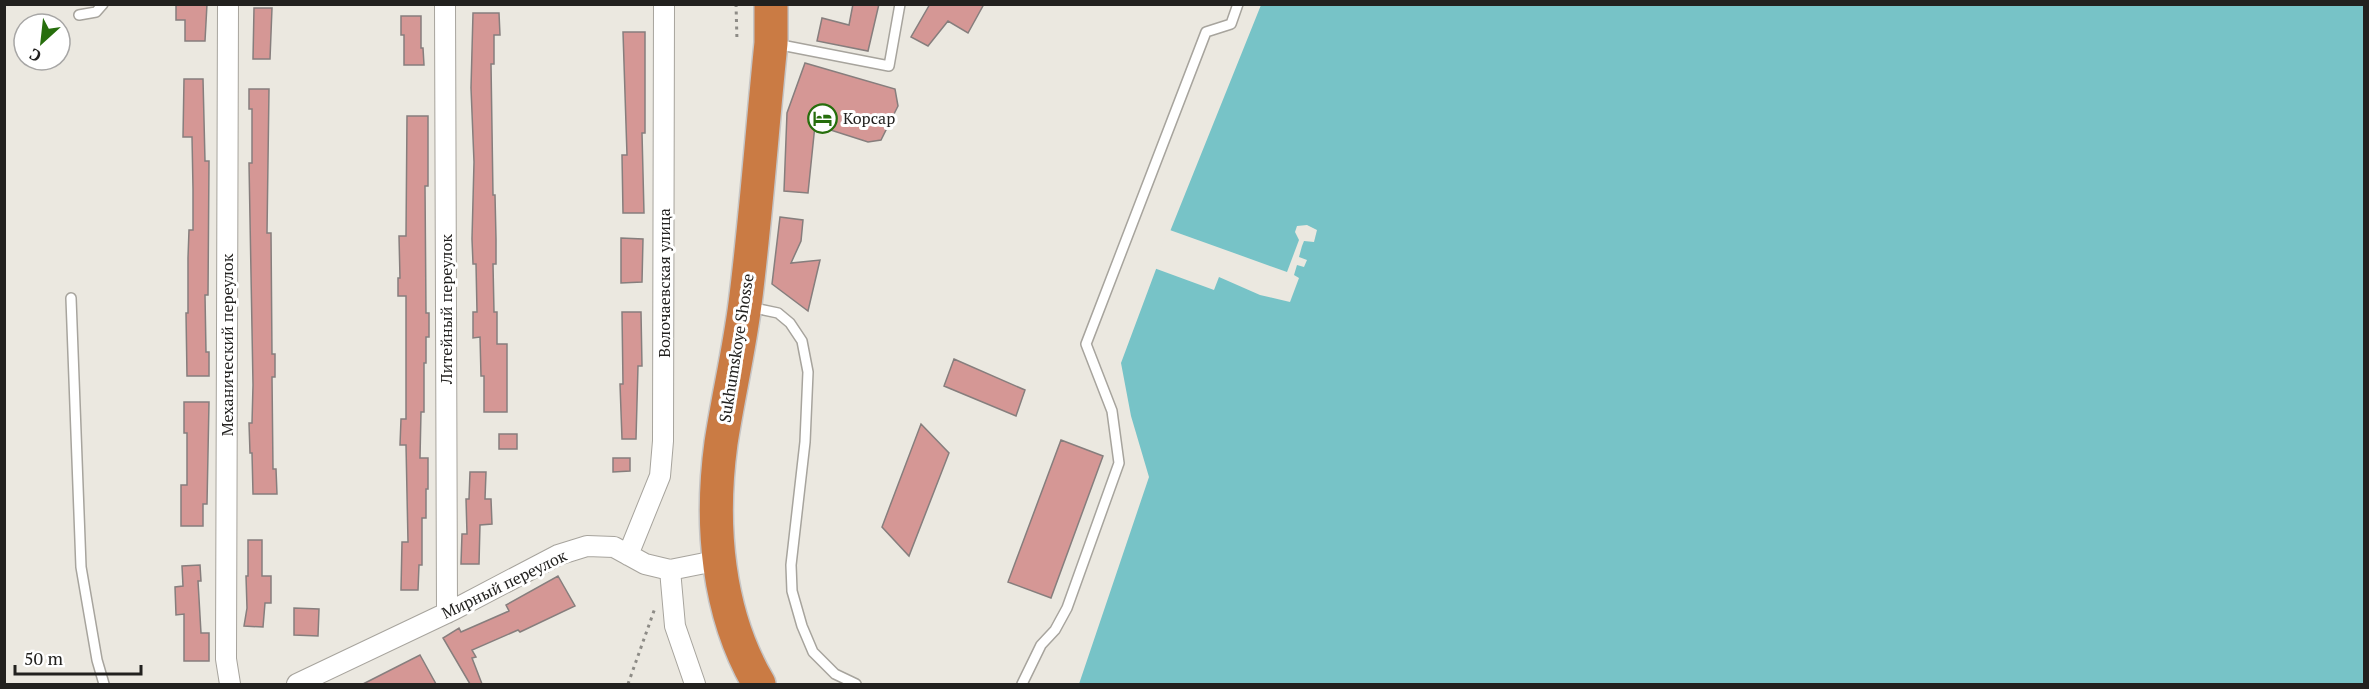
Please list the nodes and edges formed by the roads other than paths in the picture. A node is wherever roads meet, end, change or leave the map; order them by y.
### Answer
1 (103, 4) edge
2 (228, 4) edge
3 (445, 4) edge
4 (664, 4) edge
5 (771, 4) edge
6 (900, 4) edge
7 (1238, 4) edge
8 (79, 15) dead end
9 (771, 43) junction
10 (71, 298) dead end
11 (745, 306) junction
12 (628, 555) junction
13 (720, 560) junction
14 (669, 570) junction
15 (447, 613) junction
16 (104, 684) edge
17 (230, 684) edge
18 (297, 684) edge
19 (695, 684) edge
20 (759, 684) edge
21 (856, 684) edge
22 (1022, 684) edge

1 - 8 lane
2 - 17 street, Механический переулок
3 - 15 street, Литейный переулок
4 - 12 street, Волочаевская улица
5 - 9 highway, Sukhumskoye Shosse
6 - 9 lane
7 - 22 lane
9 - 11 highway, Sukhumskoye Shosse
10 - 16 lane
11 - 13 highway, Sukhumskoye Shosse
11 - 21 lane
12 - 14 street, Мирный переулок
12 - 15 street, Мирный переулок
13 - 14 street, Мирный переулок
13 - 20 highway, Sukhumskoye Shosse
14 - 19 street
15 - 18 street, Мирный переулок

